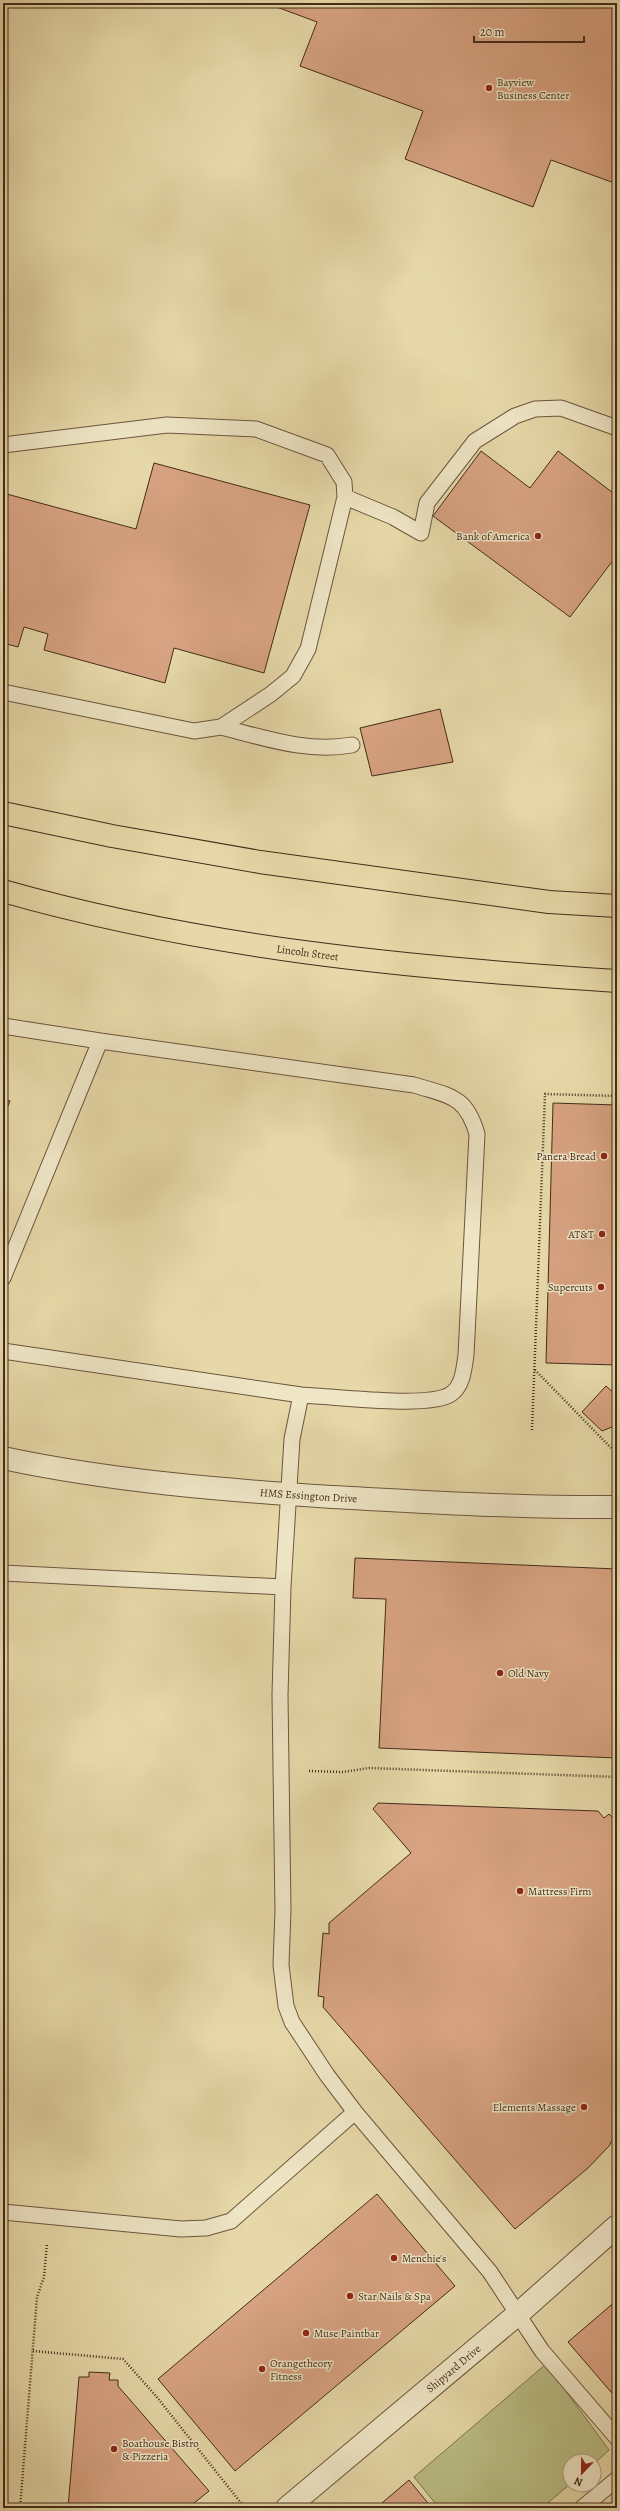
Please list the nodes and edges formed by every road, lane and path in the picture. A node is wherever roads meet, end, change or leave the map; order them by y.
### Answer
1 (617, 428) edge
2 (3, 446) edge
3 (345, 496) junction
4 (3, 692) edge
5 (221, 727) junction
6 (352, 746) dead end
7 (3, 814) edge
8 (3, 891) edge
9 (617, 906) edge
10 (617, 981) edge
11 (3, 1026) edge
12 (100, 1041) junction
13 (617, 1096) edge
14 (3, 1278) edge
15 (3, 1351) edge
16 (534, 1370) junction
17 (301, 1395) junction
18 (532, 1430) dead end
19 (617, 1454) edge
20 (3, 1458) edge
21 (289, 1495) junction
22 (617, 1507) edge
23 (3, 1573) edge
24 (283, 1587) junction
25 (282, 1770) junction
26 (617, 1777) edge
27 (354, 2112) junction
28 (3, 2212) edge
29 (49, 2216) junction
30 (617, 2226) edge
31 (518, 2314) junction
32 (33, 2351) junction
33 (617, 2438) edge
34 (617, 2479) edge
35 (20, 2508) edge
36 (245, 2508) edge
37 (286, 2508) edge
38 (582, 2508) edge

1 - 3 lane
2 - 3 lane
3 - 5 lane
4 - 5 lane
5 - 6 lane
7 - 9 main road
8 - 10 main road, Lincoln Street
11 - 12 lane
12 - 14 lane
12 - 17 lane
13 - 16 path
15 - 17 lane
16 - 18 path
16 - 19 path
17 - 21 lane
20 - 21 street, HMS Essington Drive
21 - 22 street, HMS Essington Drive
21 - 24 lane
23 - 24 lane
24 - 25 lane
25 - 26 path
25 - 27 lane
27 - 29 lane
27 - 31 lane
28 - 29 lane
29 - 32 path
30 - 31 street, Shipyard Drive
31 - 33 lane
31 - 37 street, Shipyard Drive
32 - 35 path
32 - 36 path
34 - 38 lane

